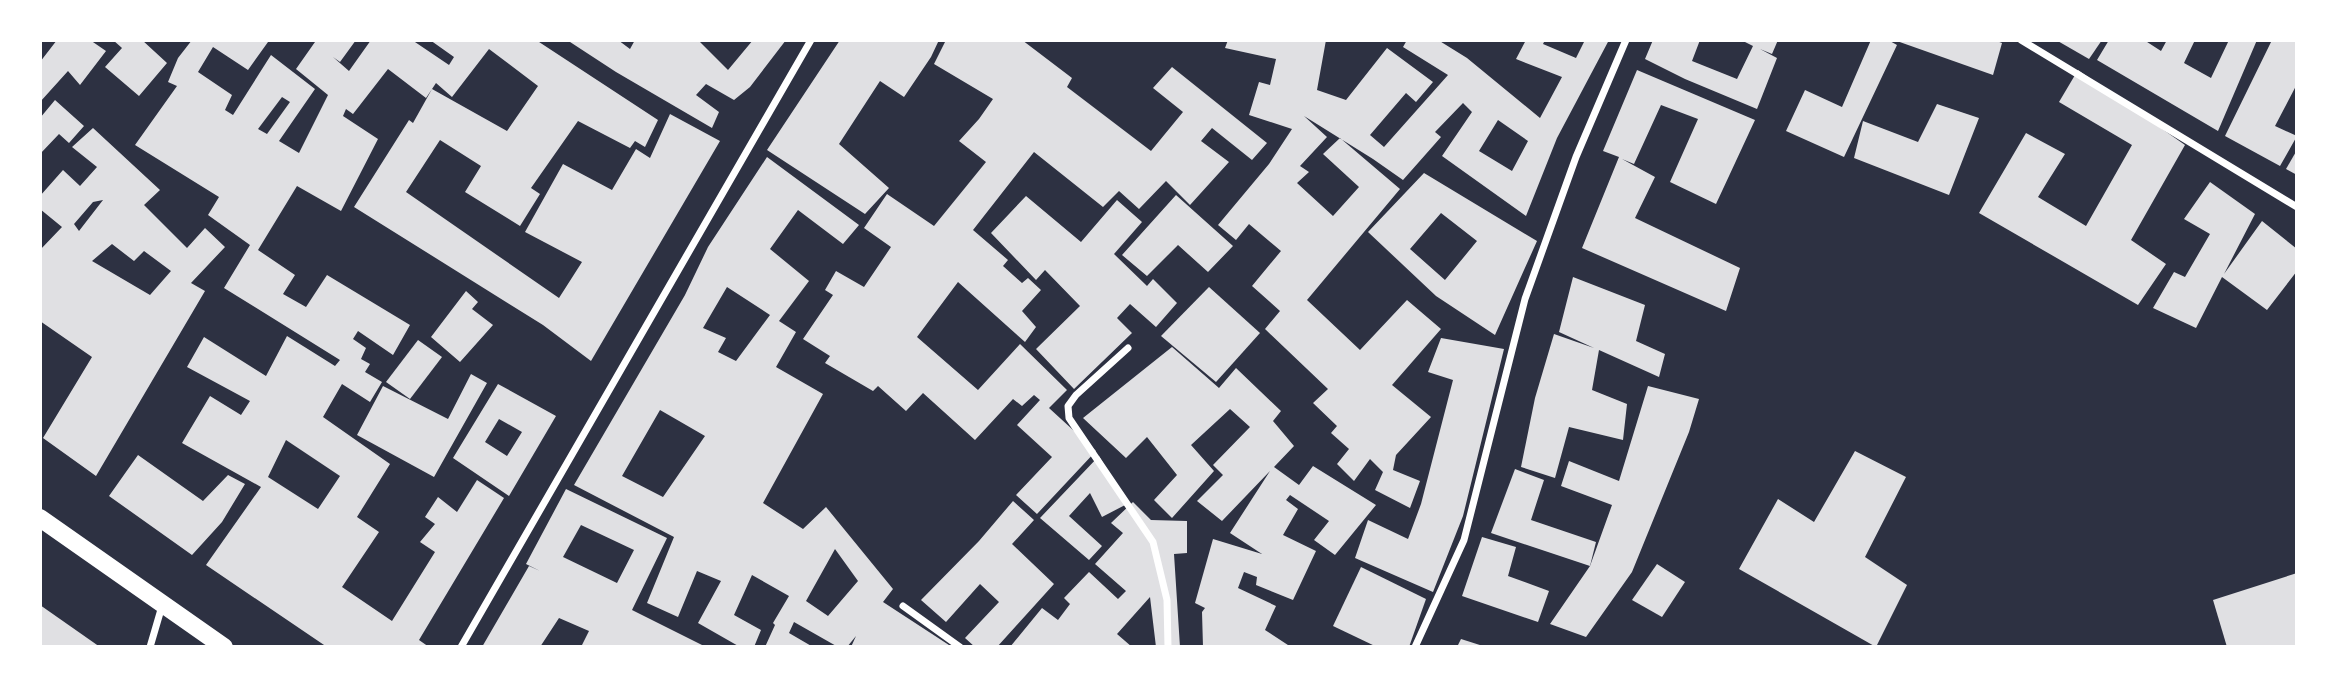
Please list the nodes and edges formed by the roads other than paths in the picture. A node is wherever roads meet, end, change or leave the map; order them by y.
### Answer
1 (811, 40) edge
2 (1626, 40) edge
3 (2021, 40) edge
4 (2297, 207) edge
5 (1128, 348) dead end
6 (40, 518) edge
7 (163, 605) junction
8 (903, 606) dead end
9 (150, 647) edge
10 (223, 647) edge
11 (461, 647) edge
12 (960, 647) edge
13 (1168, 647) edge
14 (1415, 647) edge

1 - 11 street
2 - 14 street
3 - 4 street
5 - 13 street
6 - 7 main road
7 - 9 street
7 - 10 main road
8 - 12 street

